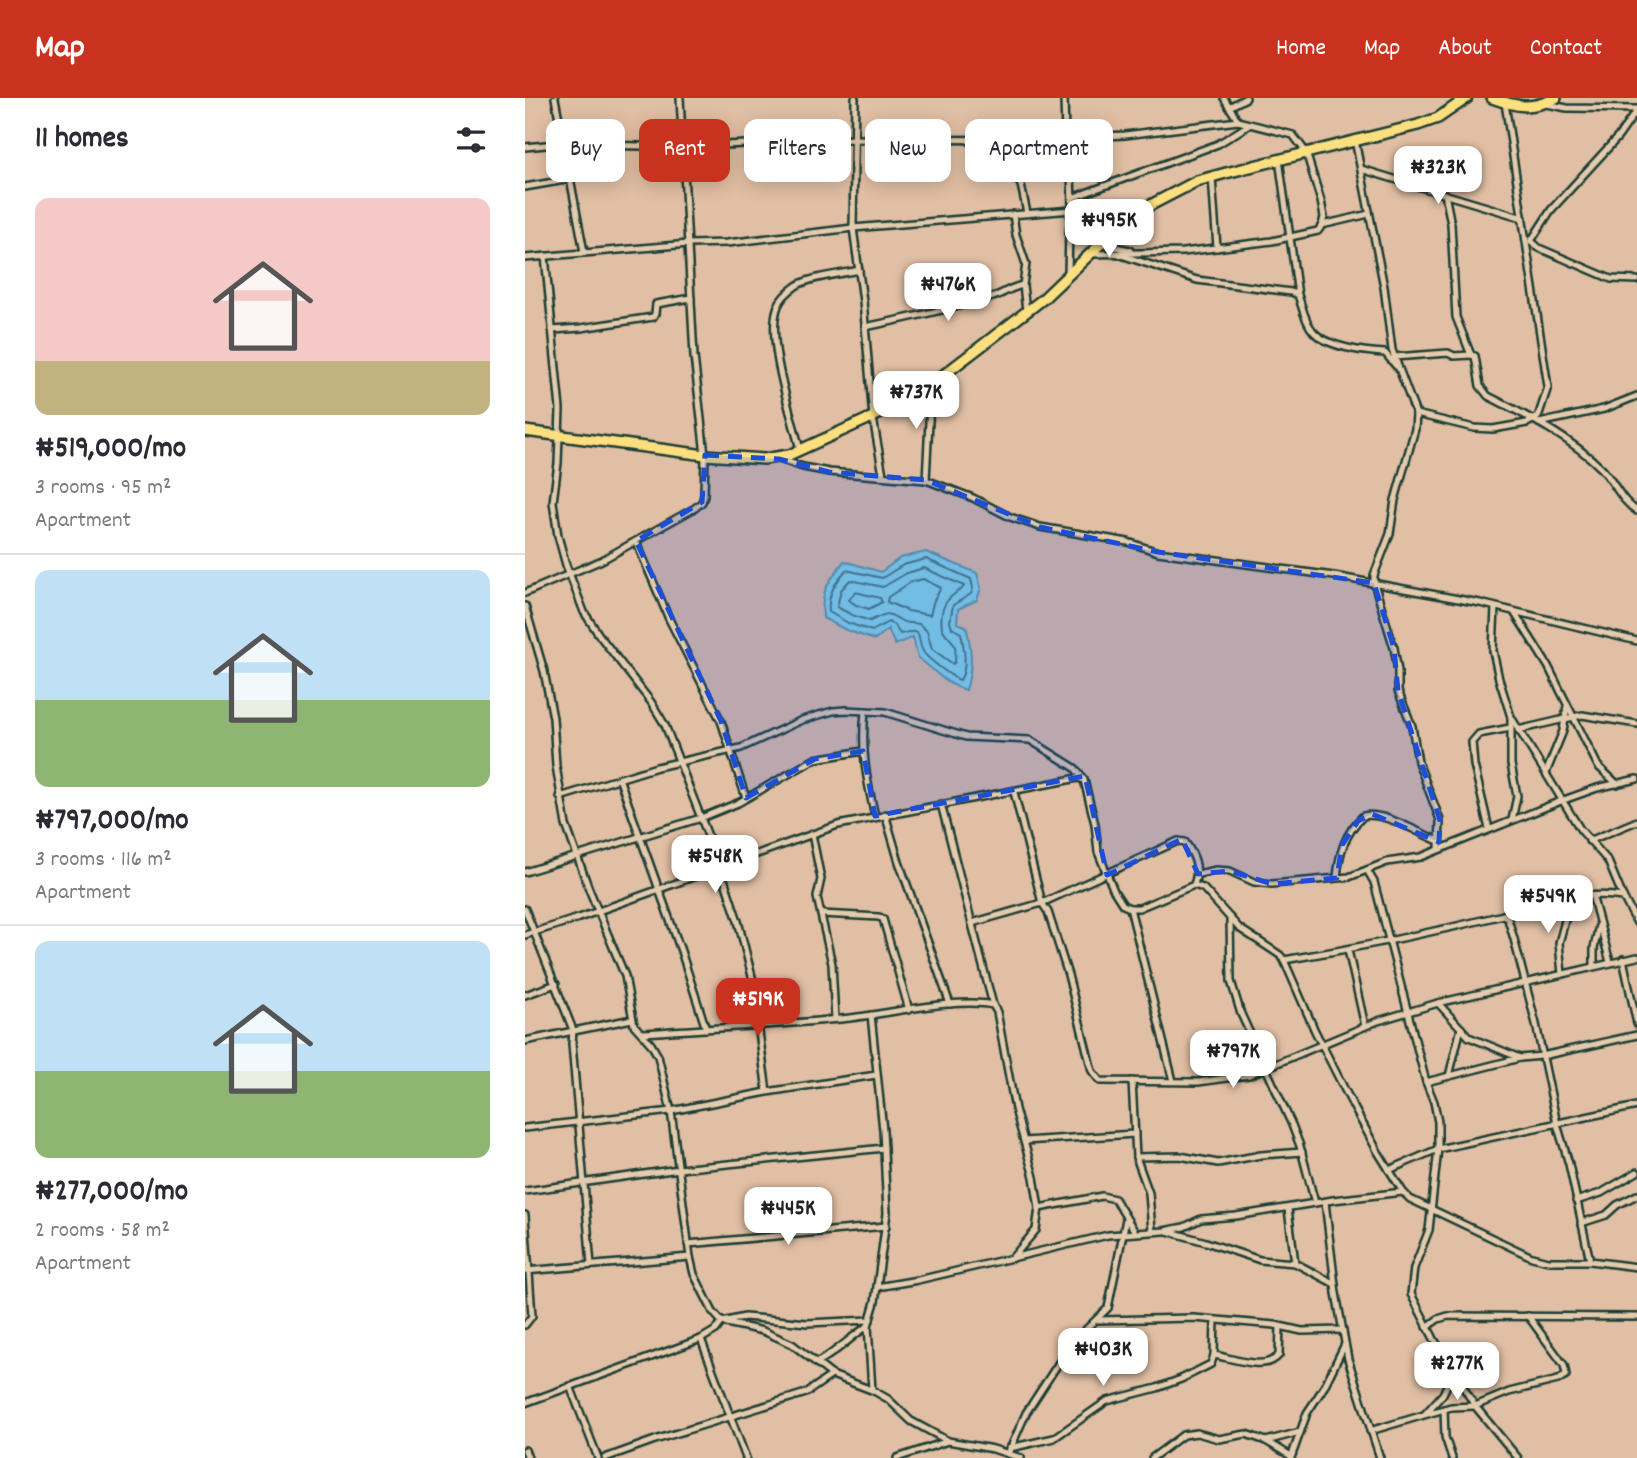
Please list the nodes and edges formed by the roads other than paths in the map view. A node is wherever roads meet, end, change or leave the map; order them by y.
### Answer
1 (555, 98) edge
2 (680, 98) edge
3 (855, 98) edge
4 (1065, 98) edge
5 (1224, 98) edge
6 (1246, 98) edge
7 (1467, 98) edge
8 (1492, 98) edge
9 (1556, 98) edge
10 (1506, 103) junction
11 (1543, 103) junction
12 (1230, 107) junction
13 (1637, 109) edge
14 (559, 119) edge
15 (681, 119) edge
16 (1065, 119) edge
17 (1238, 121) junction
18 (1248, 125) junction
19 (1113, 135) edge
20 (854, 139) junction
21 (965, 140) edge
22 (1355, 140) junction
23 (730, 145) edge
24 (546, 146) edge
25 (525, 147) edge
26 (1306, 152) junction
27 (1279, 159) junction
28 (1361, 169) junction
29 (1212, 177) junction
30 (554, 182) edge
31 (572, 182) edge
32 (685, 182) edge
33 (1018, 182) edge
34 (1071, 182) edge
35 (525, 187) edge
36 (1445, 194) junction
37 (1072, 198) junction
38 (1072, 208) junction
39 (1013, 214) junction
40 (1027, 214) junction
41 (1369, 214) junction
42 (1523, 218) junction
43 (1322, 225) junction
44 (853, 228) junction
45 (1112, 232) junction
46 (1292, 236) junction
47 (1528, 239) junction
48 (689, 244) junction
49 (1217, 248) junction
50 (584, 252) junction
51 (1140, 252) junction
52 (1115, 253) junction
53 (1091, 254) junction
54 (545, 256) junction
55 (525, 258) edge
56 (859, 270) junction
57 (1068, 276) junction
58 (1637, 280) edge
59 (1023, 285) junction
60 (1298, 295) junction
61 (691, 298) junction
62 (1026, 311) junction
63 (865, 327) junction
64 (552, 330) junction
65 (1471, 355) junction
66 (1394, 357) junction
67 (1398, 368) junction
68 (931, 383) junction
69 (1637, 396) edge
70 (1416, 414) junction
71 (873, 418) junction
72 (1537, 421) junction
73 (525, 431) edge
74 (560, 436) junction
75 (800, 450) junction
76 (705, 456) junction
77 (779, 459) junction
78 (883, 475) junction
79 (926, 480) junction
80 (1637, 511) edge
81 (636, 541) junction
82 (569, 575) junction
83 (1374, 583) junction
84 (525, 593) edge
85 (525, 606) edge
86 (1495, 607) junction
87 (1514, 612) junction
88 (1637, 641) edge
89 (865, 711) junction
90 (1511, 717) junction
91 (1569, 717) junction
92 (1637, 724) edge
93 (1510, 728) junction
94 (1518, 730) junction
95 (731, 750) junction
96 (863, 751) junction
97 (679, 761) junction
98 (1546, 773) junction
99 (619, 778) junction
100 (1637, 779) edge
101 (1084, 780) junction
102 (1617, 784) junction
103 (1014, 792) junction
104 (560, 797) junction
105 (746, 798) junction
106 (1561, 801) junction
107 (941, 804) junction
108 (885, 814) junction
109 (875, 817) junction
110 (701, 818) junction
111 (1512, 820) junction
112 (1637, 821) edge
113 (1489, 829) junction
114 (812, 834) junction
115 (639, 838) junction
116 (1439, 842) junction
117 (1589, 842) junction
118 (1439, 849) junction
119 (577, 857) junction
120 (720, 867) junction
121 (1367, 870) junction
122 (525, 873) edge
123 (1198, 874) junction
124 (1107, 875) junction
125 (1336, 877) junction
126 (1194, 885) junction
127 (659, 889) junction
128 (1592, 895) junction
129 (1623, 897) junction
130 (1571, 898) junction
131 (1042, 903) junction
132 (1130, 908) junction
133 (525, 909) edge
134 (598, 911) junction
135 (821, 914) junction
136 (1504, 915) junction
137 (1230, 918) junction
138 (972, 923) junction
139 (1637, 923) edge
140 (1599, 925) junction
141 (536, 932) junction
142 (525, 935) edge
143 (1389, 940) junction
144 (1348, 950) junction
145 (1637, 957) edge
146 (1284, 960) junction
147 (1623, 960) junction
148 (1610, 962) junction
149 (1594, 965) junction
150 (1562, 974) junction
151 (556, 984) junction
152 (1525, 984) junction
153 (525, 995) edge
154 (1438, 1003) junction
155 (950, 1004) junction
156 (993, 1005) junction
157 (909, 1010) junction
158 (1407, 1012) junction
159 (871, 1015) junction
160 (632, 1019) junction
161 (835, 1019) junction
162 (761, 1024) junction
163 (1637, 1024) edge
164 (1365, 1026) junction
165 (1461, 1028) junction
166 (706, 1029) junction
167 (573, 1030) junction
168 (642, 1033) junction
169 (1637, 1035) edge
170 (525, 1041) edge
171 (1321, 1043) junction
172 (1542, 1056) junction
173 (1520, 1058) junction
174 (1265, 1069) junction
175 (876, 1075) junction
176 (1449, 1076) junction
177 (1132, 1081) junction
178 (1173, 1081) junction
179 (1426, 1082) junction
180 (767, 1091) junction
181 (1637, 1107) edge
182 (671, 1111) junction
183 (579, 1123) junction
184 (1557, 1124) junction
185 (525, 1128) edge
186 (1135, 1134) junction
187 (1024, 1141) junction
188 (884, 1148) junction
189 (1438, 1149) junction
190 (1302, 1152) junction
191 (1136, 1157) junction
192 (679, 1169) junction
193 (1389, 1170) junction
194 (1637, 1172) edge
195 (584, 1184) junction
196 (525, 1191) edge
197 (1403, 1192) junction
198 (1637, 1195) edge
199 (1576, 1201) junction
200 (1325, 1202) junction
201 (1315, 1203) junction
202 (1039, 1208) junction
203 (1288, 1209) junction
204 (1432, 1211) junction
205 (525, 1215) edge
206 (1126, 1219) junction
207 (1581, 1223) junction
208 (886, 1226) junction
209 (1152, 1231) junction
210 (1164, 1231) junction
211 (1135, 1232) junction
212 (1124, 1233) junction
213 (688, 1244) junction
214 (690, 1257) junction
215 (1012, 1258) junction
216 (1590, 1261) junction
217 (1295, 1264) junction
218 (591, 1265) junction
219 (1637, 1267) edge
220 (527, 1271) edge
221 (1335, 1284) junction
222 (877, 1287) junction
223 (1528, 1316) junction
224 (1637, 1317) edge
225 (1098, 1320) junction
226 (1215, 1320) junction
227 (722, 1322) junction
228 (869, 1323) junction
229 (525, 1325) edge
230 (1427, 1326) junction
231 (1280, 1327) junction
232 (1343, 1330) junction
233 (701, 1339) junction
234 (1345, 1344) junction
235 (1214, 1355) junction
236 (815, 1363) junction
237 (1454, 1370) junction
238 (832, 1375) junction
239 (570, 1386) junction
240 (872, 1390) junction
241 (525, 1402) edge
242 (1475, 1406) junction
243 (1444, 1409) junction
244 (1425, 1414) junction
245 (731, 1418) junction
246 (1370, 1431) junction
247 (1300, 1432) junction
248 (948, 1441) junction
249 (1266, 1441) junction
250 (525, 1450) edge
251 (1009, 1451) junction
252 (1291, 1457) edge
253 (528, 1458) edge
254 (597, 1458) edge
255 (605, 1458) edge
256 (746, 1458) edge
257 (897, 1458) edge
258 (1021, 1458) edge
259 (1152, 1458) edge
260 (1380, 1458) edge
261 (1452, 1458) edge
262 (1518, 1458) edge

1 - 14 street
2 - 15 street
3 - 20 street
4 - 16 street
5 - 12 street
6 - 12 street
7 - 22 main road
8 - 10 main road
9 - 11 main road
10 - 11 main road
10 - 42 street
11 - 13 street
12 - 17 street
13 - 47 street
17 - 18 street
17 - 19 street
18 - 26 street
18 - 37 street
20 - 21 street
20 - 23 street
20 - 44 street
22 - 26 main road
22 - 28 street
24 - 25 street
26 - 27 main road
26 - 43 street
27 - 29 main road
27 - 46 street
28 - 36 street
28 - 41 street
29 - 45 main road
29 - 49 street
30 - 35 street
31 - 50 street
32 - 48 street
33 - 40 street
34 - 37 street
36 - 42 street
36 - 65 street
37 - 38 street
38 - 40 street
38 - 45 street
38 - 57 street
39 - 40 street
39 - 44 street
39 - 59 street
41 - 43 street
41 - 66 street
42 - 47 street
43 - 46 street
44 - 48 street
44 - 56 street
45 - 51 street
45 - 53 main road
46 - 49 street
46 - 60 street
47 - 58 street
47 - 72 street
48 - 50 street
48 - 61 street
49 - 51 street
50 - 54 street
51 - 52 street
52 - 53 street
52 - 60 street
53 - 57 main road
54 - 55 street
54 - 64 street
56 - 63 street
56 - 75 street
57 - 62 main road
59 - 62 street
59 - 63 street
60 - 67 street
61 - 64 street
61 - 76 street
62 - 68 main road
63 - 71 street
64 - 74 street
65 - 66 street
65 - 72 street
66 - 67 street
67 - 70 street
68 - 71 main road
68 - 79 street
69 - 72 street
70 - 72 street
70 - 83 street
71 - 75 main road
71 - 78 street
72 - 80 street
73 - 74 main road
74 - 76 main road
74 - 82 street
75 - 77 main road
76 - 77 main road
76 - 81 street
77 - 78 street
78 - 79 street
79 - 83 street
81 - 82 street
81 - 95 street
82 - 84 street
82 - 97 street
83 - 86 street
83 - 116 street
85 - 104 street
86 - 87 street
86 - 90 street
87 - 88 street
87 - 91 street
89 - 95 street
89 - 96 street
89 - 101 street
90 - 93 street
90 - 94 street
91 - 92 street
91 - 94 street
91 - 98 street
91 - 102 street
93 - 111 street
93 - 113 street
94 - 98 street
95 - 97 street
95 - 105 street
96 - 105 street
96 - 109 street
97 - 99 street
97 - 110 street
98 - 106 street
99 - 104 street
99 - 115 street
100 - 102 street
101 - 103 street
101 - 124 street
102 - 106 street
103 - 107 street
103 - 131 street
104 - 119 street
105 - 110 street
106 - 111 street
106 - 117 street
107 - 108 street
107 - 138 street
108 - 109 street
108 - 155 street
109 - 114 street
110 - 115 street
110 - 120 street
111 - 113 street
112 - 117 street
113 - 118 street
114 - 120 street
114 - 135 street
115 - 119 street
115 - 127 street
116 - 118 street
116 - 125 street
117 - 129 street
118 - 121 street
119 - 122 street
119 - 134 street
120 - 127 street
120 - 162 street
121 - 125 street
121 - 143 street
123 - 124 street
123 - 125 street
123 - 126 street
124 - 131 street
124 - 132 street
126 - 132 street
126 - 137 street
127 - 134 street
127 - 166 street
128 - 129 street
128 - 130 street
128 - 140 street
129 - 139 street
130 - 136 street
130 - 150 street
131 - 138 street
131 - 177 street
132 - 178 street
133 - 141 street
134 - 141 street
134 - 160 street
135 - 157 street
135 - 161 street
136 - 143 street
136 - 152 street
137 - 146 street
137 - 174 street
138 - 156 street
140 - 148 street
140 - 149 street
141 - 142 street
141 - 151 street
143 - 144 street
143 - 158 street
144 - 146 street
144 - 164 street
145 - 147 street
146 - 171 street
147 - 148 street
147 - 163 street
148 - 149 street
149 - 150 street
150 - 152 street
151 - 153 street
151 - 167 street
152 - 154 street
152 - 172 street
154 - 158 street
154 - 165 street
155 - 156 street
155 - 157 street
156 - 187 street
157 - 159 street
158 - 164 street
158 - 179 street
159 - 161 street
159 - 175 street
160 - 167 street
160 - 168 street
161 - 162 street
162 - 166 street
162 - 180 street
164 - 171 street
165 - 173 street
165 - 176 street
166 - 168 street
167 - 170 street
167 - 183 street
168 - 182 street
169 - 172 street
171 - 174 street
171 - 193 street
172 - 173 street
172 - 184 street
173 - 176 street
174 - 178 street
174 - 190 street
175 - 180 street
175 - 188 street
176 - 179 street
177 - 178 street
177 - 186 street
179 - 189 street
180 - 182 street
181 - 184 street
182 - 183 street
182 - 192 street
183 - 185 street
183 - 195 street
184 - 189 street
184 - 199 street
186 - 187 street
186 - 191 street
187 - 202 street
188 - 192 street
188 - 208 street
189 - 193 street
189 - 204 street
190 - 191 street
190 - 201 street
191 - 209 street
192 - 195 street
192 - 213 street
193 - 197 street
194 - 199 street
195 - 196 street
195 - 218 street
197 - 200 street
197 - 204 street
198 - 207 street
199 - 207 street
200 - 201 street
200 - 221 street
201 - 203 street
202 - 206 street
202 - 215 street
203 - 210 street
203 - 217 street
204 - 216 street
204 - 230 street
205 - 220 street
206 - 211 street
206 - 212 street
207 - 216 street
208 - 213 street
208 - 222 street
209 - 210 street
209 - 211 street
210 - 217 street
211 - 212 street
212 - 215 street
212 - 225 street
213 - 214 street
214 - 218 street
214 - 227 street
215 - 222 street
216 - 219 street
217 - 221 street
218 - 220 street
220 - 229 street
221 - 232 street
222 - 228 street
223 - 224 street
223 - 230 street
223 - 242 street
225 - 226 street
225 - 251 street
226 - 231 street
226 - 235 street
227 - 228 street
227 - 233 street
227 - 236 street
228 - 236 street
228 - 240 street
230 - 237 street
231 - 232 street
231 - 235 street
232 - 234 street
233 - 239 street
233 - 245 street
234 - 246 street
234 - 247 street
235 - 251 street
236 - 238 street
237 - 242 street
237 - 244 street
238 - 240 street
238 - 245 street
239 - 241 street
239 - 254 street
240 - 248 street
242 - 243 street
242 - 262 street
243 - 244 street
243 - 261 street
244 - 246 street
245 - 255 street
245 - 256 street
246 - 260 street
247 - 249 street
247 - 252 street
248 - 251 street
248 - 257 street
249 - 252 street
249 - 259 street
250 - 253 street
251 - 258 street

